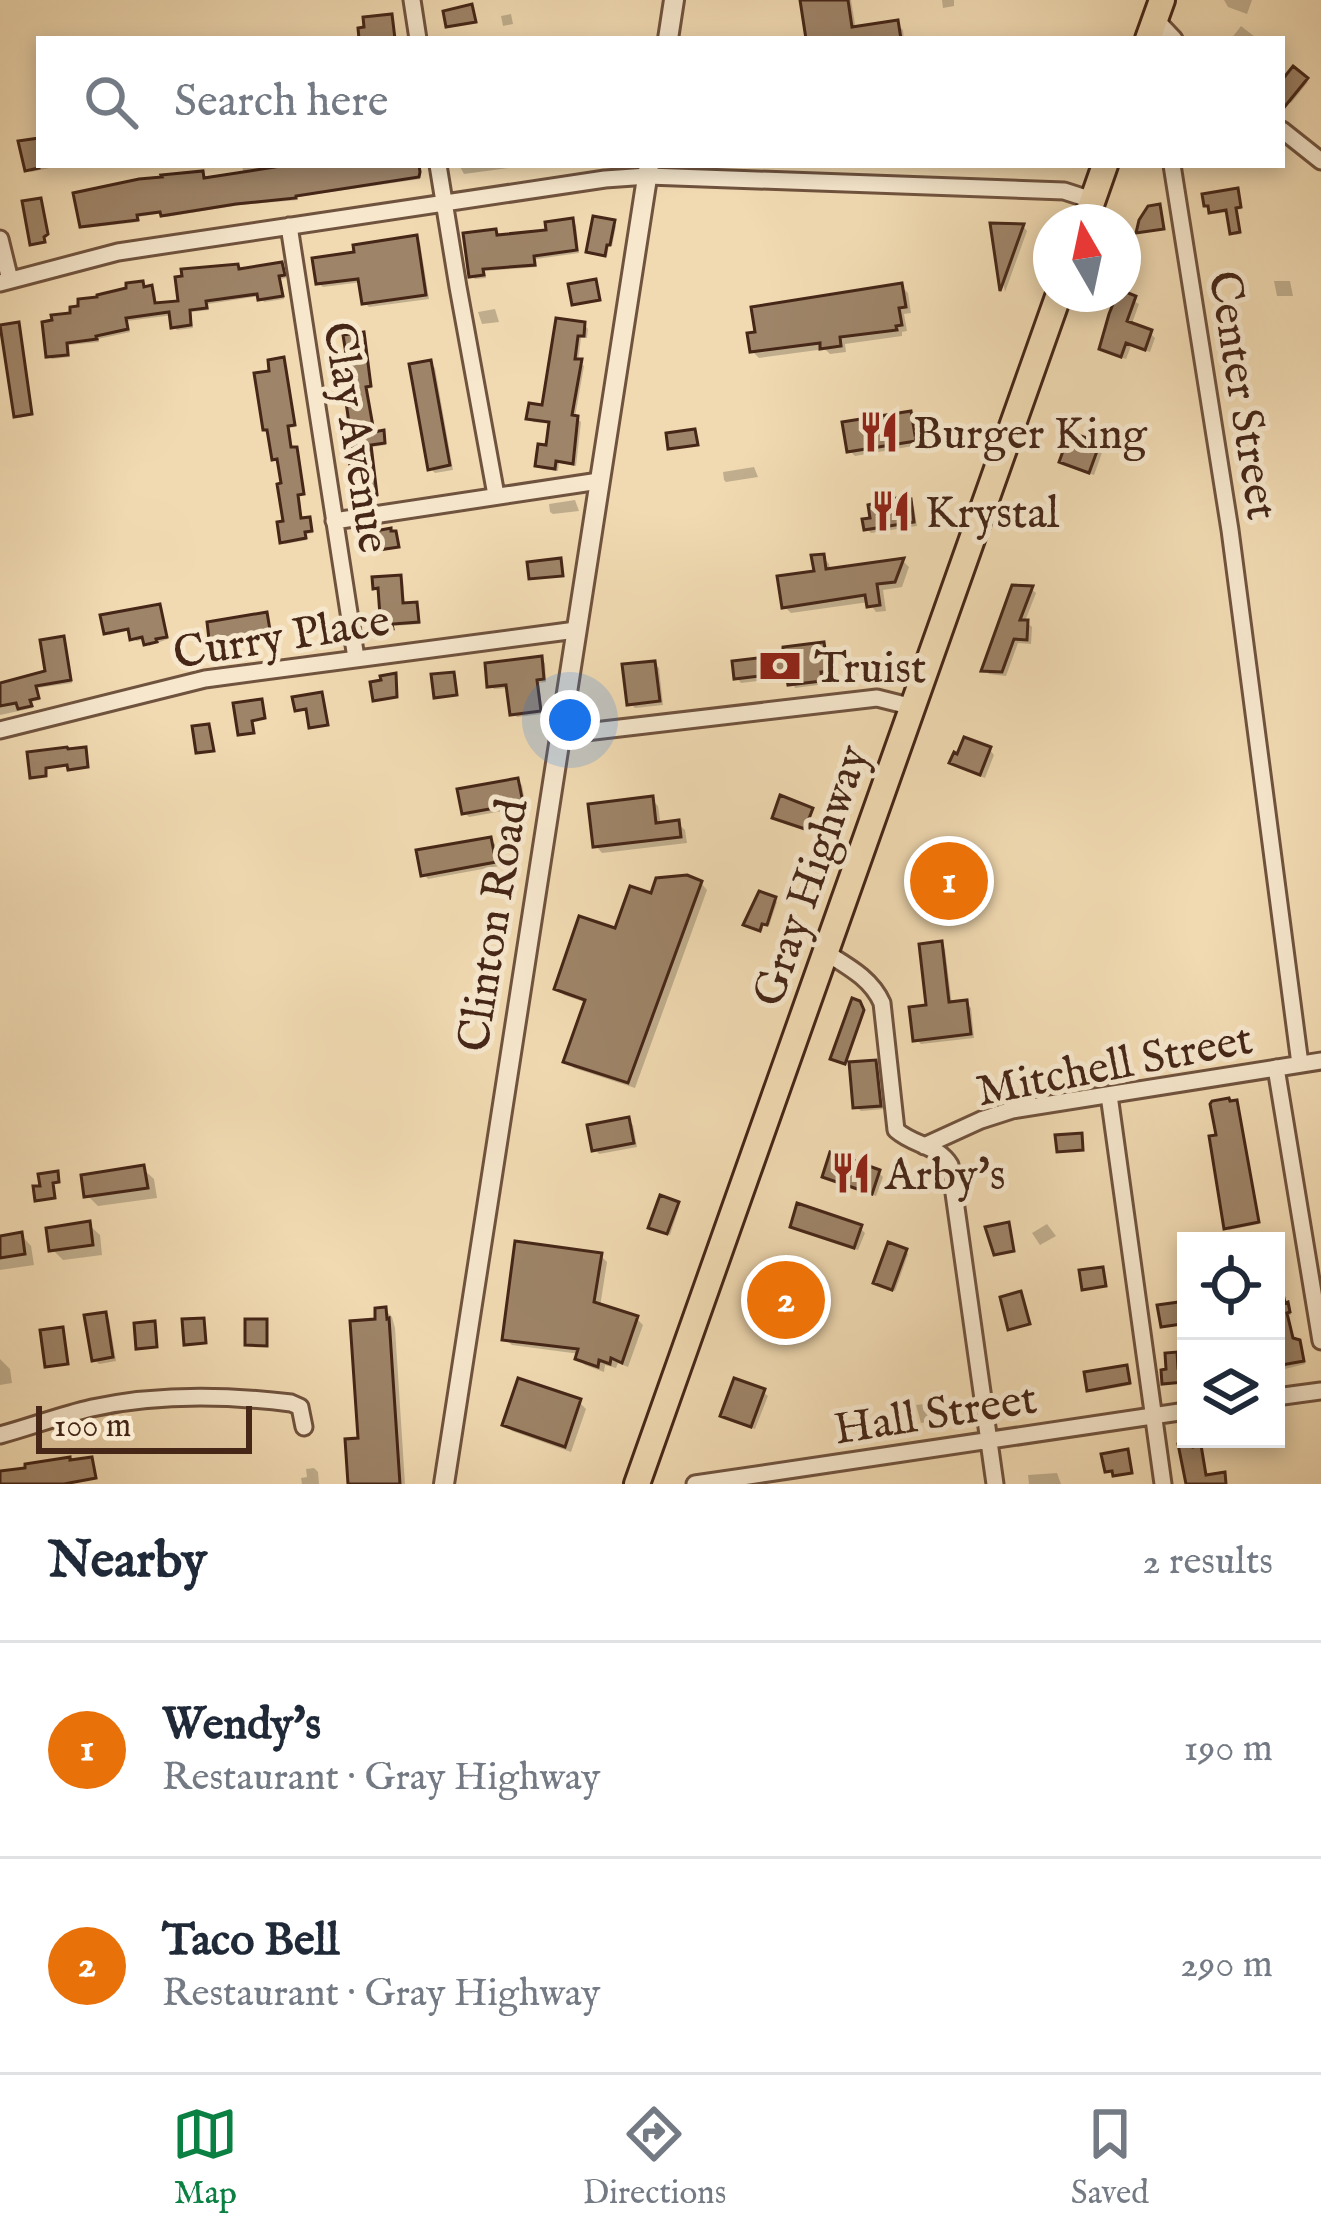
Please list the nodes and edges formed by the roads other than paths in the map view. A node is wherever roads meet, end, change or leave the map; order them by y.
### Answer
1 (412, 0) edge
2 (674, 0) edge
3 (418, 36) edge
4 (668, 36) edge
5 (1285, 132) edge
6 (1320, 159) edge
7 (438, 168) edge
8 (1104, 168) edge
9 (1172, 168) edge
10 (648, 170) edge
11 (444, 203) junction
12 (1080, 204) edge
13 (1091, 204) edge
14 (289, 226) junction
15 (0, 239) edge
16 (5, 281) edge
17 (1053, 312) edge
18 (599, 481) junction
19 (496, 495) junction
20 (334, 521) junction
21 (576, 630) junction
22 (356, 658) junction
23 (913, 707) junction
24 (0, 730) edge
25 (561, 733) junction
26 (825, 952) junction
27 (1321, 1061) edge
28 (1300, 1064) junction
29 (1276, 1068) junction
30 (1109, 1094) junction
31 (924, 1146) junction
32 (1321, 1341) edge
33 (1321, 1390) edge
34 (1285, 1396) edge
35 (1177, 1412) edge
36 (1152, 1416) junction
37 (304, 1426) dead end
38 (0, 1435) edge
39 (988, 1440) junction
40 (825, 1465) junction
41 (444, 1484) edge
42 (638, 1484) edge
43 (695, 1484) edge
44 (828, 1484) edge
45 (995, 1484) edge
46 (1162, 1484) edge

1 - 3 street
2 - 4 street
5 - 6 street
7 - 11 street
8 - 13 highway
9 - 28 street, Center Street
10 - 11 street
10 - 12 street
10 - 18 street, Clinton Road
11 - 14 street
11 - 19 street
14 - 16 street
14 - 20 street, Clay Avenue
15 - 16 street
17 - 23 highway, Gray Highway
18 - 19 street
18 - 21 street, Clinton Road
19 - 20 street
20 - 22 street, Clay Avenue
21 - 22 street, Curry Place
21 - 25 street, Clinton Road
22 - 24 street, Curry Place
23 - 25 street
23 - 26 highway, Gray Highway
25 - 41 street, Clinton Road
26 - 31 street
26 - 42 highway, Gray Highway
27 - 28 street, Mitchell Street
28 - 29 street, Mitchell Street
29 - 30 street, Mitchell Street
29 - 32 street
30 - 31 street, Mitchell Street
30 - 36 street
31 - 39 street
33 - 34 street
35 - 36 street, Hall Street
36 - 39 street, Hall Street
36 - 46 street
37 - 38 street
39 - 40 street, Hall Street
39 - 45 street
40 - 43 street, Hall Street
40 - 44 street

